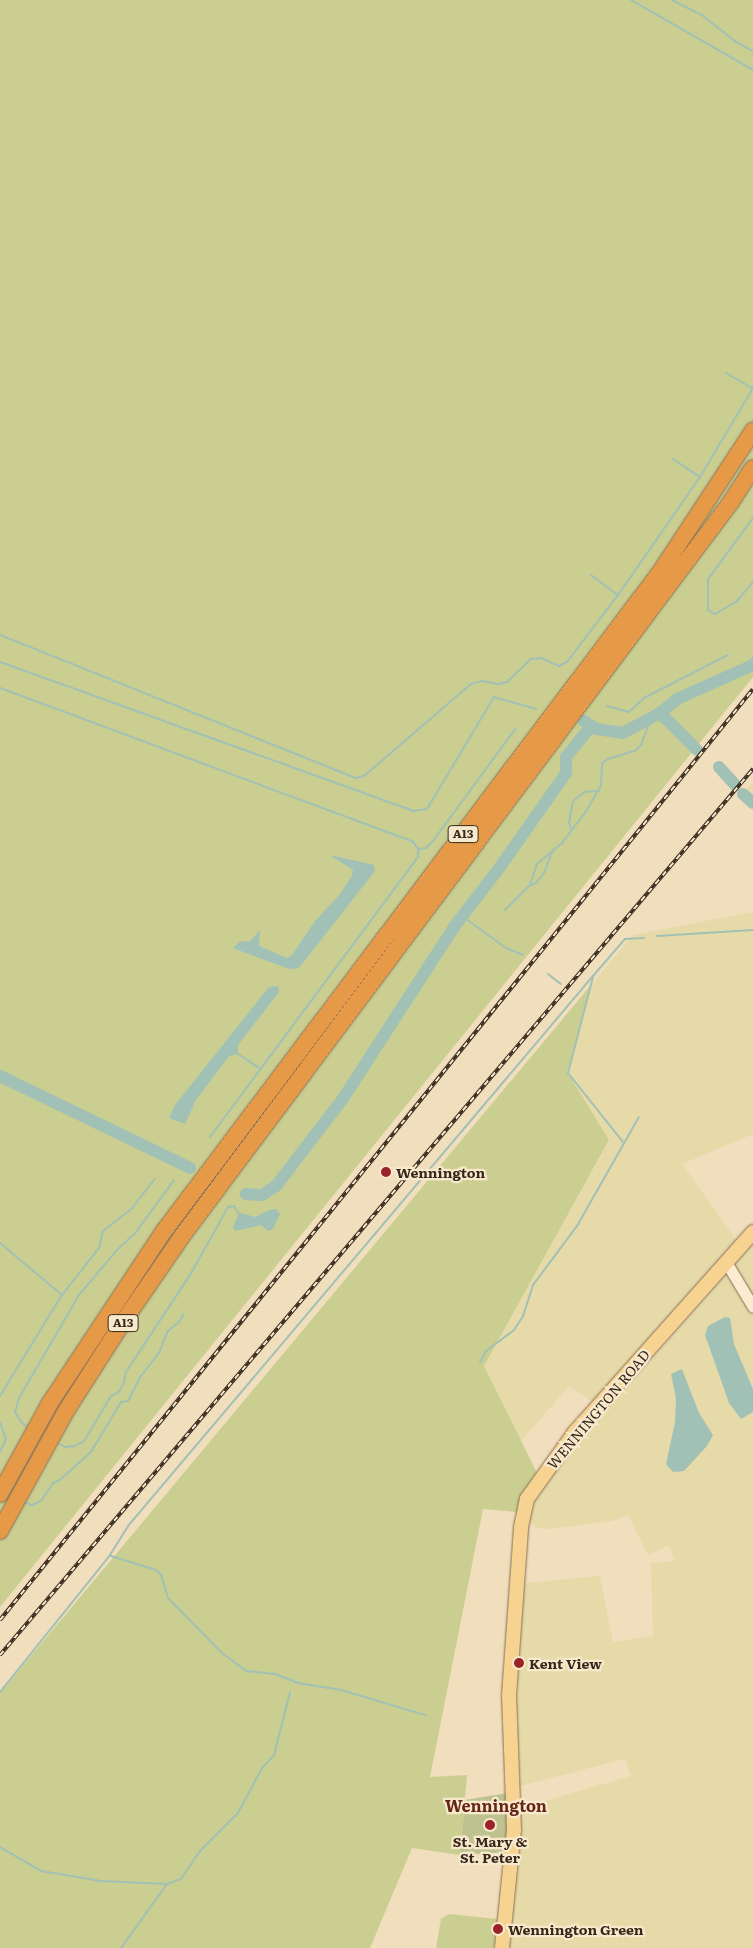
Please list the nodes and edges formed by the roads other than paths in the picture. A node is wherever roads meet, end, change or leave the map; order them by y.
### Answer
1 (753, 431) edge
2 (753, 468) edge
3 (753, 1232) edge
4 (726, 1262) junction
5 (753, 1307) edge
6 (0, 1494) edge
7 (0, 1531) edge
8 (502, 1948) edge

1 - 6 highway, A13
2 - 7 highway, A13
3 - 4 main road, WENNINGTON ROAD
4 - 5 street
4 - 8 main road, WENNINGTON ROAD

